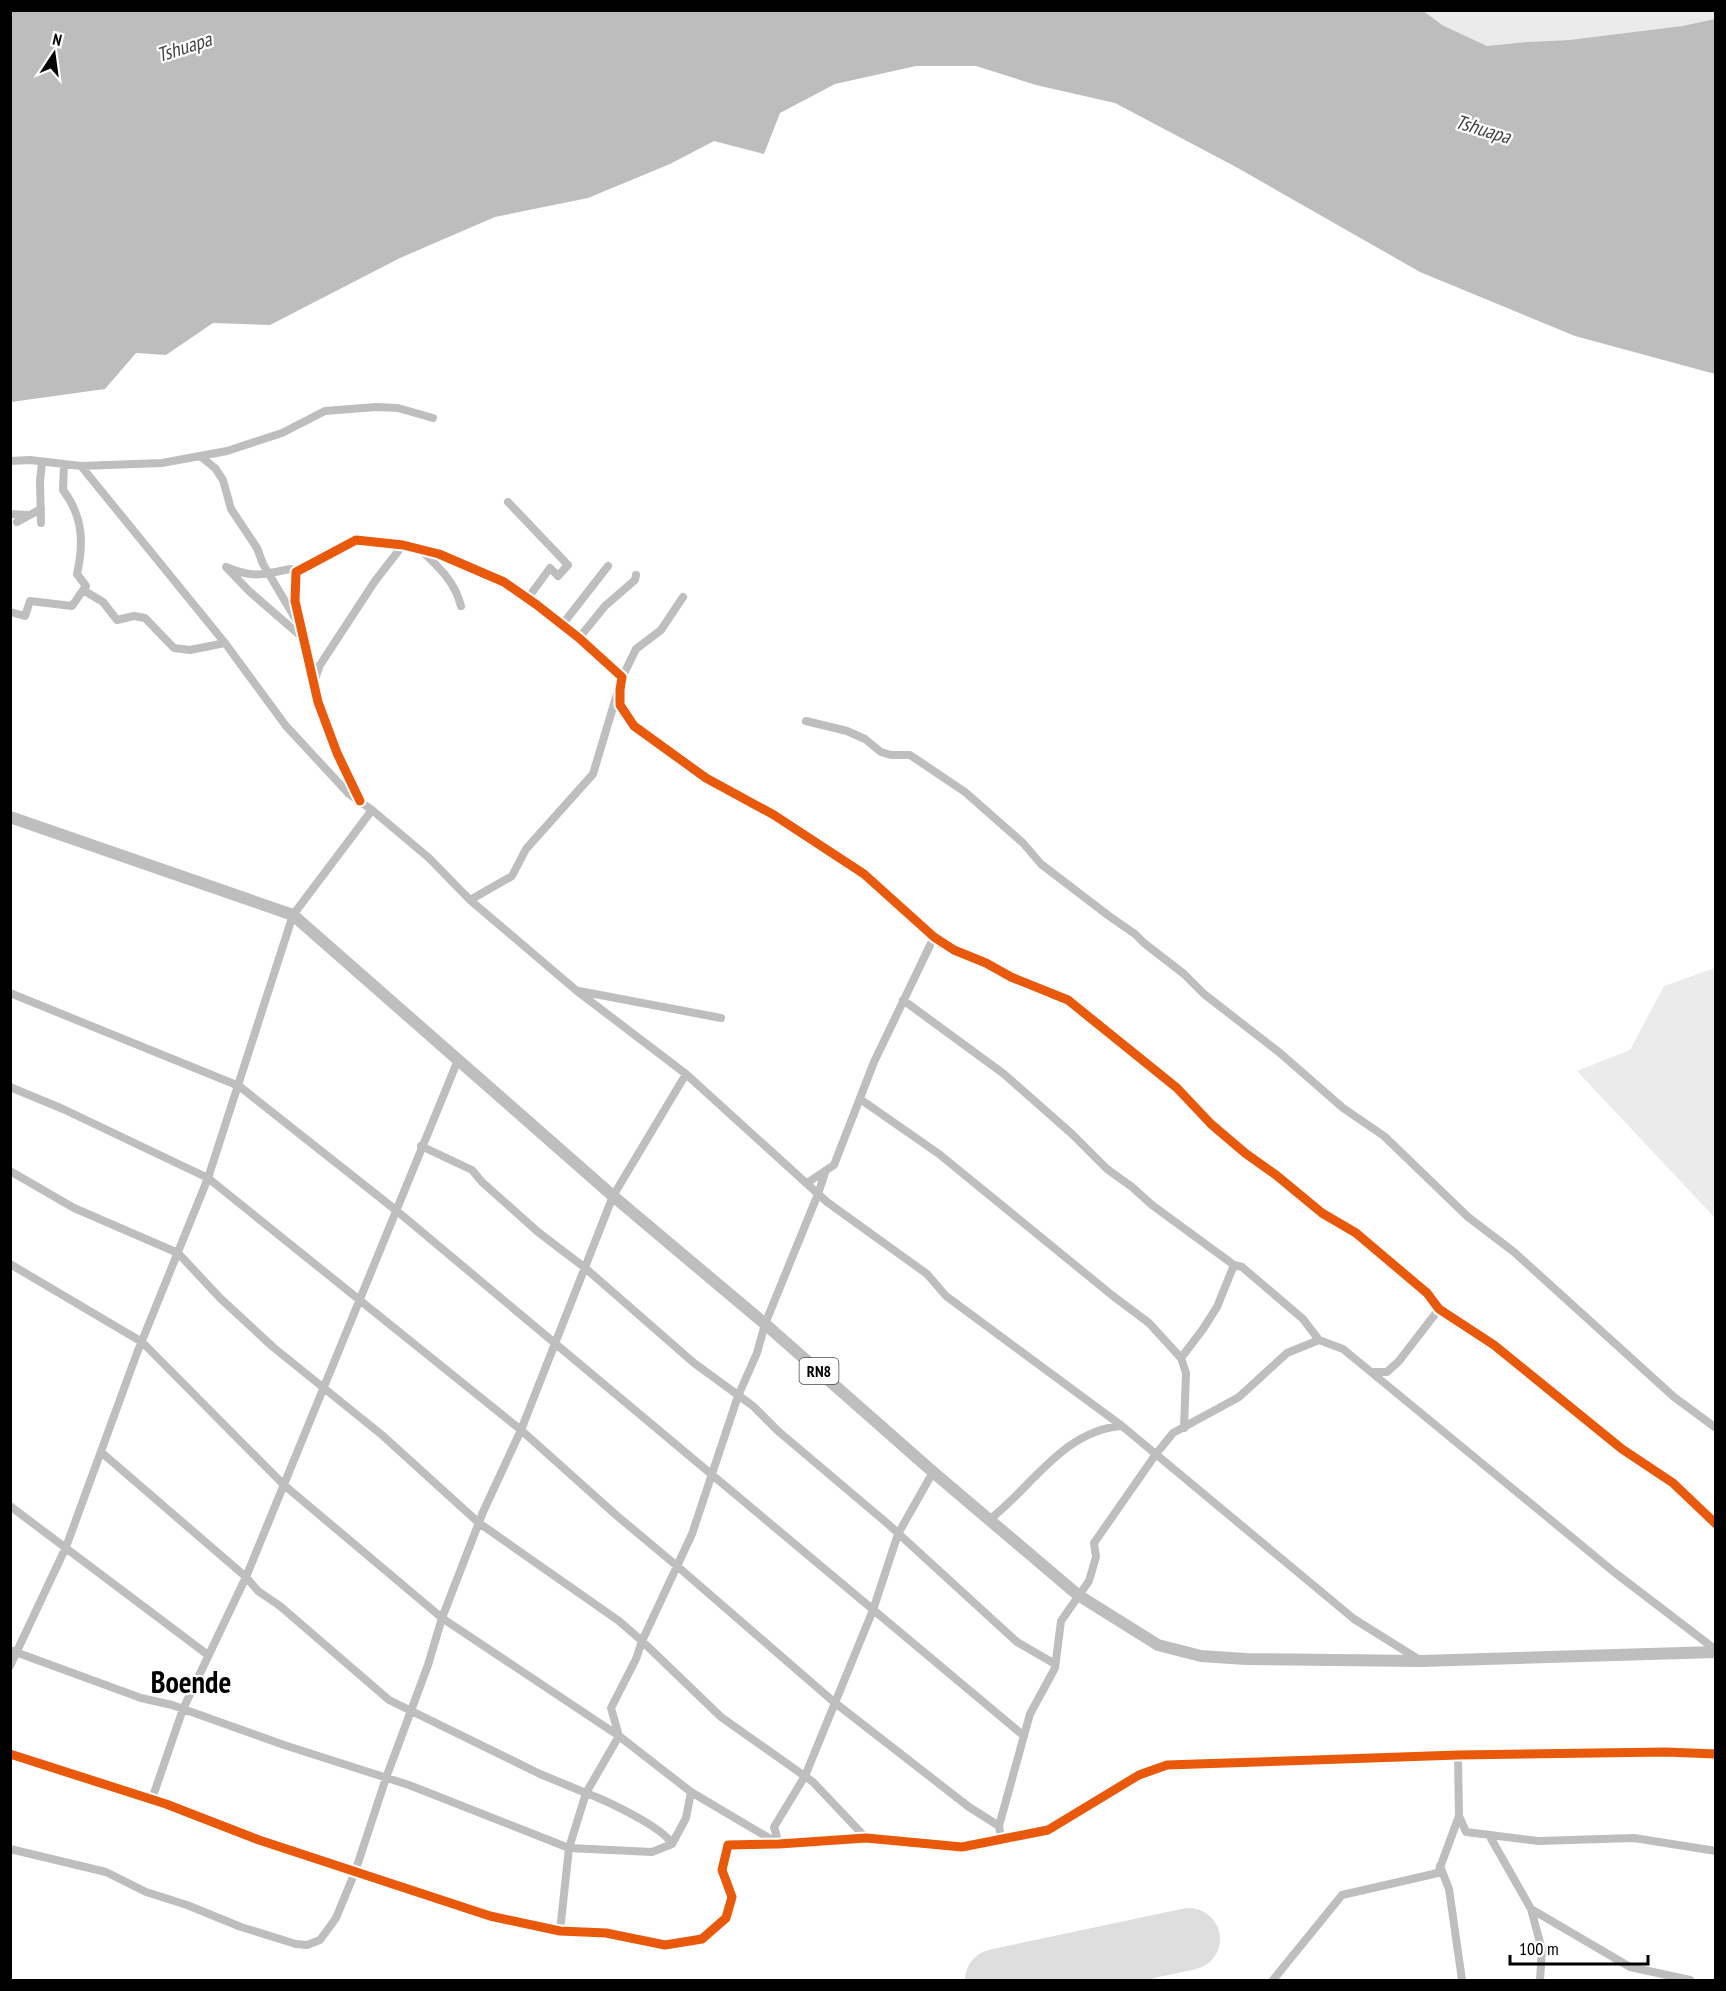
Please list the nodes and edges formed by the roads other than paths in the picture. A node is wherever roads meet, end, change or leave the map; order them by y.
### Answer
1 (433, 418) dead end
2 (200, 456) junction
3 (10, 461) edge
4 (42, 462) junction
5 (64, 464) junction
6 (81, 466) junction
7 (508, 502) dead end
8 (41, 508) junction
9 (10, 514) edge
10 (28, 515) junction
11 (17, 522) dead end
12 (41, 523) dead end
13 (403, 545) junction
14 (421, 549) junction
15 (608, 566) dead end
16 (296, 572) junction
17 (269, 574) junction
18 (636, 575) dead end
19 (83, 590) junction
20 (684, 597) dead end
21 (528, 598) junction
22 (461, 606) dead end
23 (10, 612) edge
24 (562, 625) junction
25 (303, 634) junction
26 (579, 638) junction
27 (225, 643) junction
28 (622, 677) junction
29 (314, 682) junction
30 (806, 722) dead end
31 (360, 801) junction
32 (372, 810) junction
33 (10, 817) edge
34 (470, 900) junction
35 (293, 915) junction
36 (934, 938) junction
37 (578, 991) junction
38 (10, 993) edge
39 (903, 1000) junction
40 (722, 1018) dead end
41 (458, 1060) junction
42 (686, 1074) junction
43 (239, 1086) junction
44 (10, 1087) edge
45 (860, 1099) junction
46 (422, 1146) junction
47 (826, 1170) junction
48 (10, 1172) edge
49 (208, 1178) junction
50 (807, 1183) junction
51 (819, 1194) junction
52 (612, 1196) junction
53 (397, 1211) junction
54 (178, 1253) junction
55 (10, 1264) edge
56 (1234, 1265) junction
57 (584, 1267) junction
58 (359, 1300) junction
59 (1439, 1309) junction
60 (765, 1323) junction
61 (1319, 1340) junction
62 (142, 1342) junction
63 (555, 1344) junction
64 (1181, 1358) junction
65 (1371, 1372) junction
66 (325, 1387) junction
67 (738, 1396) junction
68 (1122, 1426) junction
69 (1184, 1428) junction
70 (1716, 1428) edge
71 (521, 1430) junction
72 (101, 1452) junction
73 (1156, 1454) junction
74 (933, 1472) junction
75 (712, 1474) junction
76 (285, 1485) junction
77 (10, 1506) edge
78 (989, 1520) junction
79 (479, 1523) junction
80 (1716, 1524) edge
81 (898, 1534) junction
82 (66, 1547) junction
83 (677, 1566) junction
84 (246, 1577) junction
85 (1078, 1595) junction
86 (873, 1610) junction
87 (442, 1618) junction
88 (642, 1641) junction
89 (14, 1651) edge
90 (1716, 1651) edge
91 (208, 1654) junction
92 (1421, 1661) junction
93 (1055, 1664) junction
94 (10, 1666) edge
95 (834, 1702) junction
96 (183, 1709) junction
97 (411, 1712) junction
98 (618, 1736) junction
99 (1024, 1736) junction
100 (10, 1754) edge
101 (1716, 1754) edge
102 (1458, 1755) junction
103 (805, 1776) junction
104 (386, 1778) junction
105 (691, 1792) junction
106 (586, 1793) junction
107 (152, 1799) junction
108 (1459, 1816) junction
109 (999, 1826) junction
110 (1490, 1835) junction
111 (866, 1838) junction
112 (1001, 1839) junction
113 (672, 1844) junction
114 (779, 1844) junction
115 (569, 1848) junction
116 (10, 1849) edge
117 (1716, 1851) edge
118 (1440, 1866) junction
119 (355, 1872) junction
120 (1531, 1909) junction
121 (560, 1931) junction
122 (1273, 1980) edge
123 (1462, 1980) edge
124 (1540, 1980) edge
125 (1690, 1980) edge

1 - 2 street
2 - 6 street
2 - 17 street
3 - 4 street
4 - 5 street
4 - 8 street
5 - 6 street
5 - 19 street
6 - 27 street
7 - 21 street
8 - 10 street
8 - 12 street
9 - 10 street
10 - 11 street
13 - 14 street
13 - 16 street
13 - 29 street
14 - 21 street
14 - 22 street
15 - 24 street
16 - 17 street
16 - 25 street
17 - 25 street
17 - 25 street
18 - 26 street
19 - 23 street
19 - 27 street
20 - 28 street
21 - 24 street
24 - 26 street
25 - 29 street
26 - 28 street
27 - 31 street
28 - 34 street
28 - 36 street
29 - 31 street
30 - 70 street
31 - 32 street
32 - 34 street
32 - 35 street
33 - 35 main road, RN8
34 - 37 street
35 - 41 main road, RN8
35 - 43 street
36 - 39 street
36 - 59 street
37 - 40 street
37 - 42 street
38 - 43 street
39 - 45 street
39 - 56 street
41 - 46 street
41 - 52 main road, RN8
42 - 50 street
42 - 52 street
43 - 49 street
43 - 53 street
44 - 49 street
45 - 47 street
45 - 64 street
46 - 53 street
46 - 57 street
47 - 50 street
47 - 51 street
48 - 54 street
49 - 54 street
49 - 58 street
50 - 51 street
51 - 60 street
51 - 68 street
52 - 57 street
52 - 60 main road, RN8
53 - 58 street
53 - 63 street
54 - 62 street
54 - 66 street
55 - 62 street
56 - 61 street
56 - 64 street
57 - 63 street
57 - 67 street
58 - 66 street
58 - 71 street
59 - 65 street
59 - 80 street
60 - 67 street
60 - 74 main road, RN8
61 - 65 street
61 - 69 street
62 - 72 street
62 - 76 street
63 - 71 street
63 - 75 street
64 - 69 street
65 - 90 street
66 - 76 street
66 - 79 street
67 - 75 street
67 - 81 street
68 - 73 street
68 - 78 street
69 - 73 street
71 - 79 street
71 - 83 street
72 - 82 street
72 - 84 street
73 - 85 street
73 - 92 street
74 - 78 main road, RN8
74 - 81 street
75 - 83 street
75 - 86 street
76 - 84 street
76 - 87 street
77 - 82 street
78 - 85 main road, RN8
79 - 87 street
79 - 88 street
81 - 86 street
81 - 93 street
82 - 89 street
82 - 91 street
83 - 88 street
83 - 95 street
84 - 91 street
84 - 97 street
85 - 92 main road, RN8
85 - 93 street
86 - 95 street
86 - 99 street
87 - 97 street
87 - 98 street
88 - 98 street
88 - 103 street
89 - 94 street
89 - 96 street
90 - 92 main road, RN8
91 - 96 street
93 - 99 street
95 - 103 street
95 - 109 street
96 - 104 street
96 - 107 street
97 - 104 street
97 - 106 street
98 - 105 street
98 - 106 street
99 - 109 street
100 - 107 street
101 - 102 street
102 - 108 street
102 - 112 street
103 - 111 street
103 - 114 street
104 - 115 street
104 - 119 street
105 - 113 street
105 - 114 street
106 - 113 street
106 - 115 street
107 - 119 street
108 - 110 street
108 - 118 street
109 - 112 street
110 - 117 street
110 - 120 street
111 - 112 street
111 - 114 street
113 - 115 street
114 - 121 street
115 - 121 street
116 - 119 street
118 - 122 street
118 - 123 street
119 - 121 street
120 - 124 street
120 - 125 street

